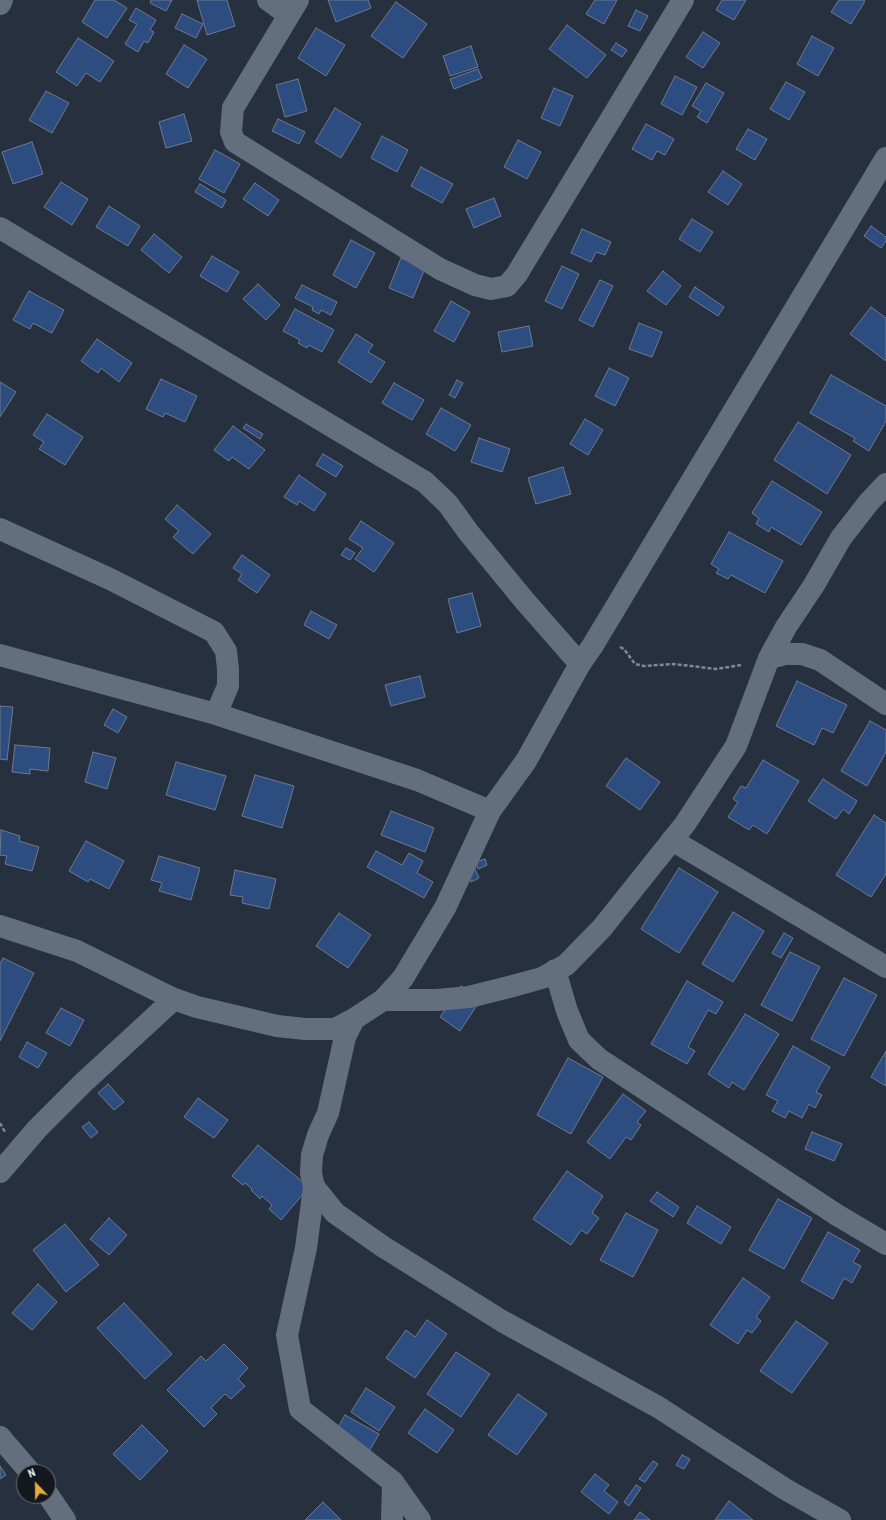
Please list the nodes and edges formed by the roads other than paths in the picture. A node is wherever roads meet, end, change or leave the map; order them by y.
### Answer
1 (2, 0) edge
2 (268, 0) edge
3 (683, 0) edge
4 (0, 4) edge
5 (294, 8) edge
6 (886, 158) edge
7 (0, 228) edge
8 (886, 484) edge
9 (0, 529) edge
10 (0, 655) edge
11 (769, 658) junction
12 (580, 664) junction
13 (886, 704) edge
14 (216, 714) junction
15 (490, 811) junction
16 (672, 840) junction
17 (0, 926) edge
18 (886, 967) edge
19 (555, 970) junction
20 (174, 999) junction
21 (383, 1000) junction
22 (354, 1019) junction
23 (0, 1172) edge
24 (314, 1187) junction
25 (886, 1244) edge
26 (0, 1437) edge
27 (23, 1464) edge
28 (393, 1482) junction
29 (54, 1504) edge
30 (65, 1520) edge
31 (392, 1520) edge
32 (420, 1520) edge
33 (840, 1520) edge

1 - 4 street
2 - 5 street
3 - 5 street
6 - 12 street
7 - 12 street
8 - 11 street
9 - 14 street
10 - 14 street
11 - 13 street
11 - 16 street
12 - 15 street
14 - 15 street
15 - 21 street
16 - 18 street
16 - 19 street
17 - 20 street
19 - 21 street
19 - 25 street
20 - 22 street
20 - 23 street
21 - 22 street
22 - 24 street
24 - 28 street
24 - 33 street
26 - 27 street
28 - 31 street
28 - 32 street
29 - 30 street

